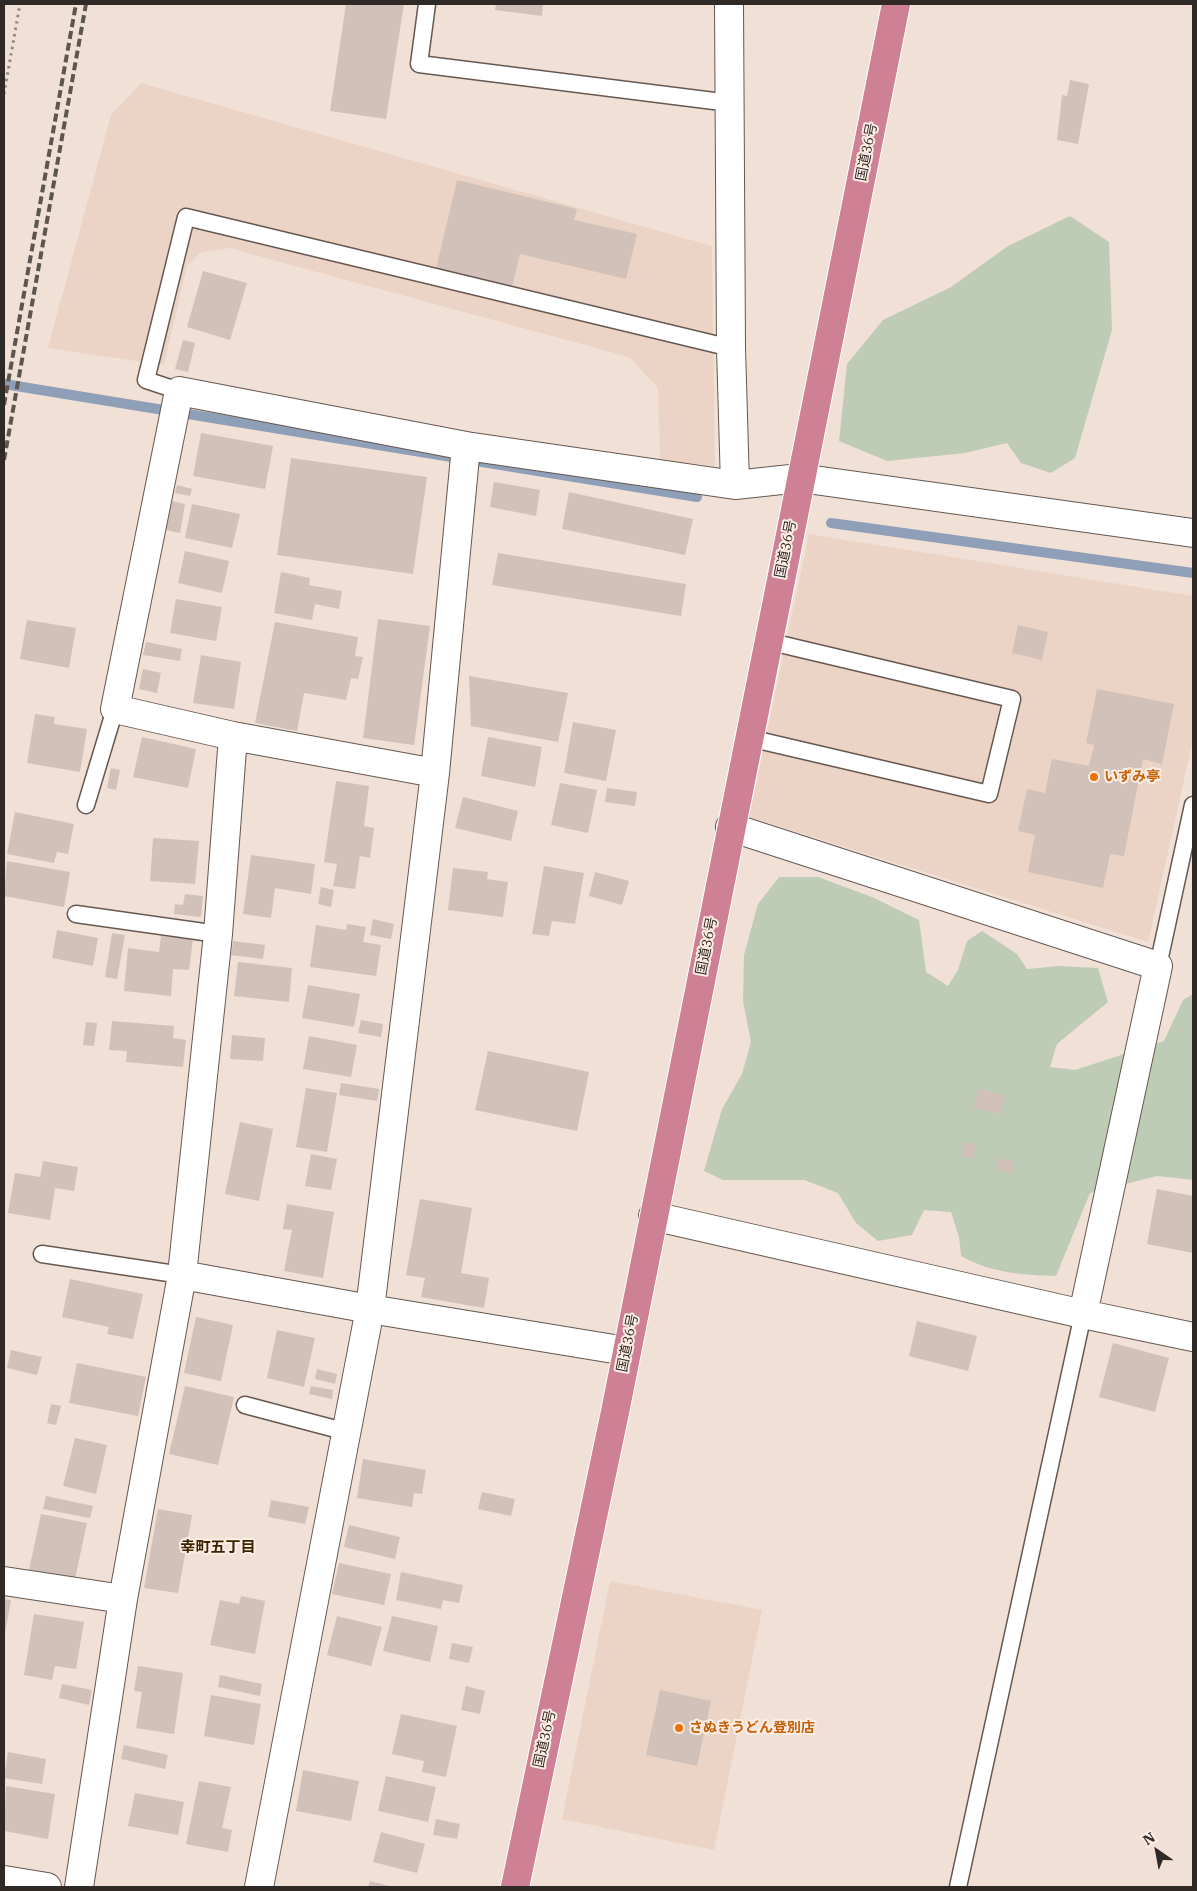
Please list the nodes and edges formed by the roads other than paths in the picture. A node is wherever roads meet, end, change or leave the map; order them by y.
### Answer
1 (427, 4) edge
2 (729, 4) edge
3 (896, 4) edge
4 (730, 103) junction
5 (731, 348) junction
6 (179, 391) junction
7 (466, 446) junction
8 (800, 478) junction
9 (735, 485) junction
10 (1193, 533) edge
11 (767, 641) junction
12 (115, 709) junction
13 (233, 736) junction
14 (748, 738) junction
15 (435, 773) junction
16 (86, 805) dead end
17 (1193, 805) edge
18 (730, 827) junction
19 (76, 914) dead end
20 (218, 934) junction
21 (1158, 966) junction
22 (653, 1216) junction
23 (42, 1254) dead end
24 (182, 1275) junction
25 (370, 1309) junction
26 (1083, 1314) junction
27 (1193, 1336) edge
28 (626, 1351) junction
29 (245, 1405) dead end
30 (347, 1432) junction
31 (4, 1581) edge
32 (123, 1599) junction
33 (4, 1880) edge
34 (47, 1887) edge
35 (79, 1887) edge
36 (259, 1887) edge
37 (515, 1887) edge
38 (958, 1887) edge

1 - 4 lane
2 - 4 street
3 - 8 highway, 国道36号
4 - 5 street
5 - 6 lane
5 - 9 street
6 - 7 street
6 - 12 street
7 - 9 street
7 - 15 street
8 - 9 street
8 - 10 street
8 - 11 highway, 国道36号
11 - 14 highway, 国道36号
11 - 14 lane
12 - 13 street
12 - 16 lane
13 - 15 street
13 - 20 street
14 - 18 highway, 国道36号
15 - 25 street
17 - 21 lane
18 - 21 street
18 - 22 highway, 国道36号
19 - 20 lane
20 - 24 street
21 - 26 street
22 - 26 street
22 - 28 highway, 国道36号
23 - 24 lane
24 - 25 street
24 - 32 street
25 - 28 street
25 - 30 street
26 - 27 street
26 - 38 lane
28 - 37 highway, 国道36号
29 - 30 lane
30 - 36 street
31 - 32 street
32 - 35 street
33 - 34 street

